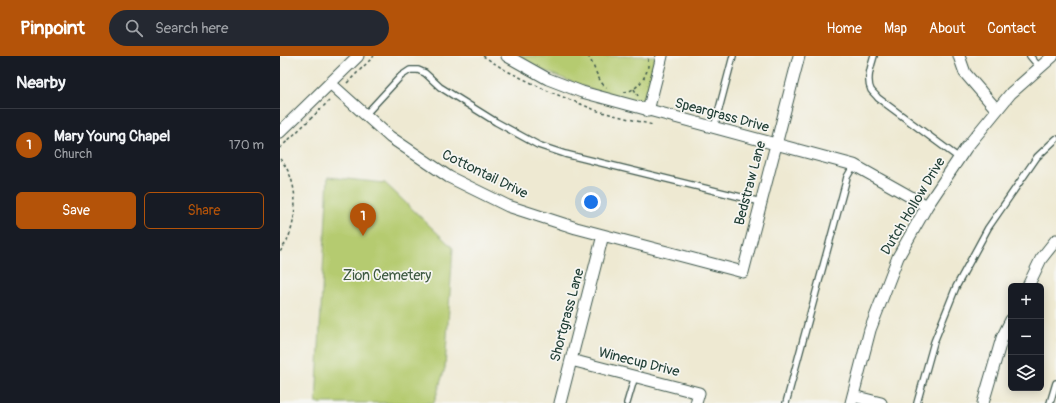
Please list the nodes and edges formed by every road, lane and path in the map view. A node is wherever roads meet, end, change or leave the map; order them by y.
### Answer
1 (358, 56) edge
2 (374, 56) edge
3 (507, 56) edge
4 (588, 56) edge
5 (648, 56) edge
6 (662, 56) edge
7 (733, 56) edge
8 (799, 56) edge
9 (874, 56) edge
10 (959, 56) edge
11 (1030, 56) edge
12 (1053, 56) edge
13 (1040, 68) junction
14 (330, 83) junction
15 (347, 83) dead end
16 (609, 89) dead end
17 (634, 89) junction
18 (620, 92) dead end
19 (641, 100) dead end
20 (329, 101) dead end
21 (997, 110) junction
22 (648, 111) junction
23 (365, 115) junction
24 (714, 128) junction
25 (280, 132) edge
26 (1056, 139) edge
27 (776, 144) junction
28 (280, 148) edge
29 (959, 158) junction
30 (280, 159) edge
31 (854, 165) junction
32 (761, 202) junction
33 (927, 206) junction
34 (603, 236) junction
35 (1056, 240) edge
36 (280, 252) edge
37 (743, 272) joint
38 (1029, 283) edge
39 (1008, 326) edge
40 (571, 360) junction
41 (634, 376) junction
42 (1056, 383) edge
43 (697, 398) edge
44 (852, 400) edge
45 (560, 403) edge
46 (627, 403) edge
47 (786, 403) edge
48 (881, 403) edge
49 (917, 403) edge
50 (983, 403) edge
51 (1050, 403) edge

1 - 14 street
2 - 15 path
3 - 22 street, Speargrass Drive
4 - 16 path
5 - 17 path
6 - 22 street
7 - 24 lane
8 - 27 street, Bedstraw Lane
9 - 29 lane
10 - 21 street
11 - 13 lane
12 - 13 street, Dutch Hollow Drive
13 - 21 street, Dutch Hollow Drive
14 - 23 street, Cottontail Drive
14 - 25 street
17 - 18 path
17 - 19 path
20 - 28 path
21 - 29 street, Dutch Hollow Drive
22 - 24 street, Speargrass Drive
23 - 32 lane
23 - 34 street, Cottontail Drive
24 - 27 street, Speargrass Drive
26 - 49 lane
27 - 31 street, Speargrass Drive
27 - 32 street, Bedstraw Lane
29 - 33 street, Dutch Hollow Drive
30 - 36 path
31 - 33 street, Speargrass Drive
31 - 47 lane
32 - 37 street, Bedstraw Lane
33 - 44 street, Dutch Hollow Drive
34 - 37 street, Cottontail Drive
34 - 40 street, Shortgrass Lane
35 - 38 street
39 - 50 street
40 - 41 street, Winecup Drive
40 - 45 street, Shortgrass Lane
41 - 43 street, Winecup Drive
41 - 46 lane
42 - 51 lane
44 - 48 street

